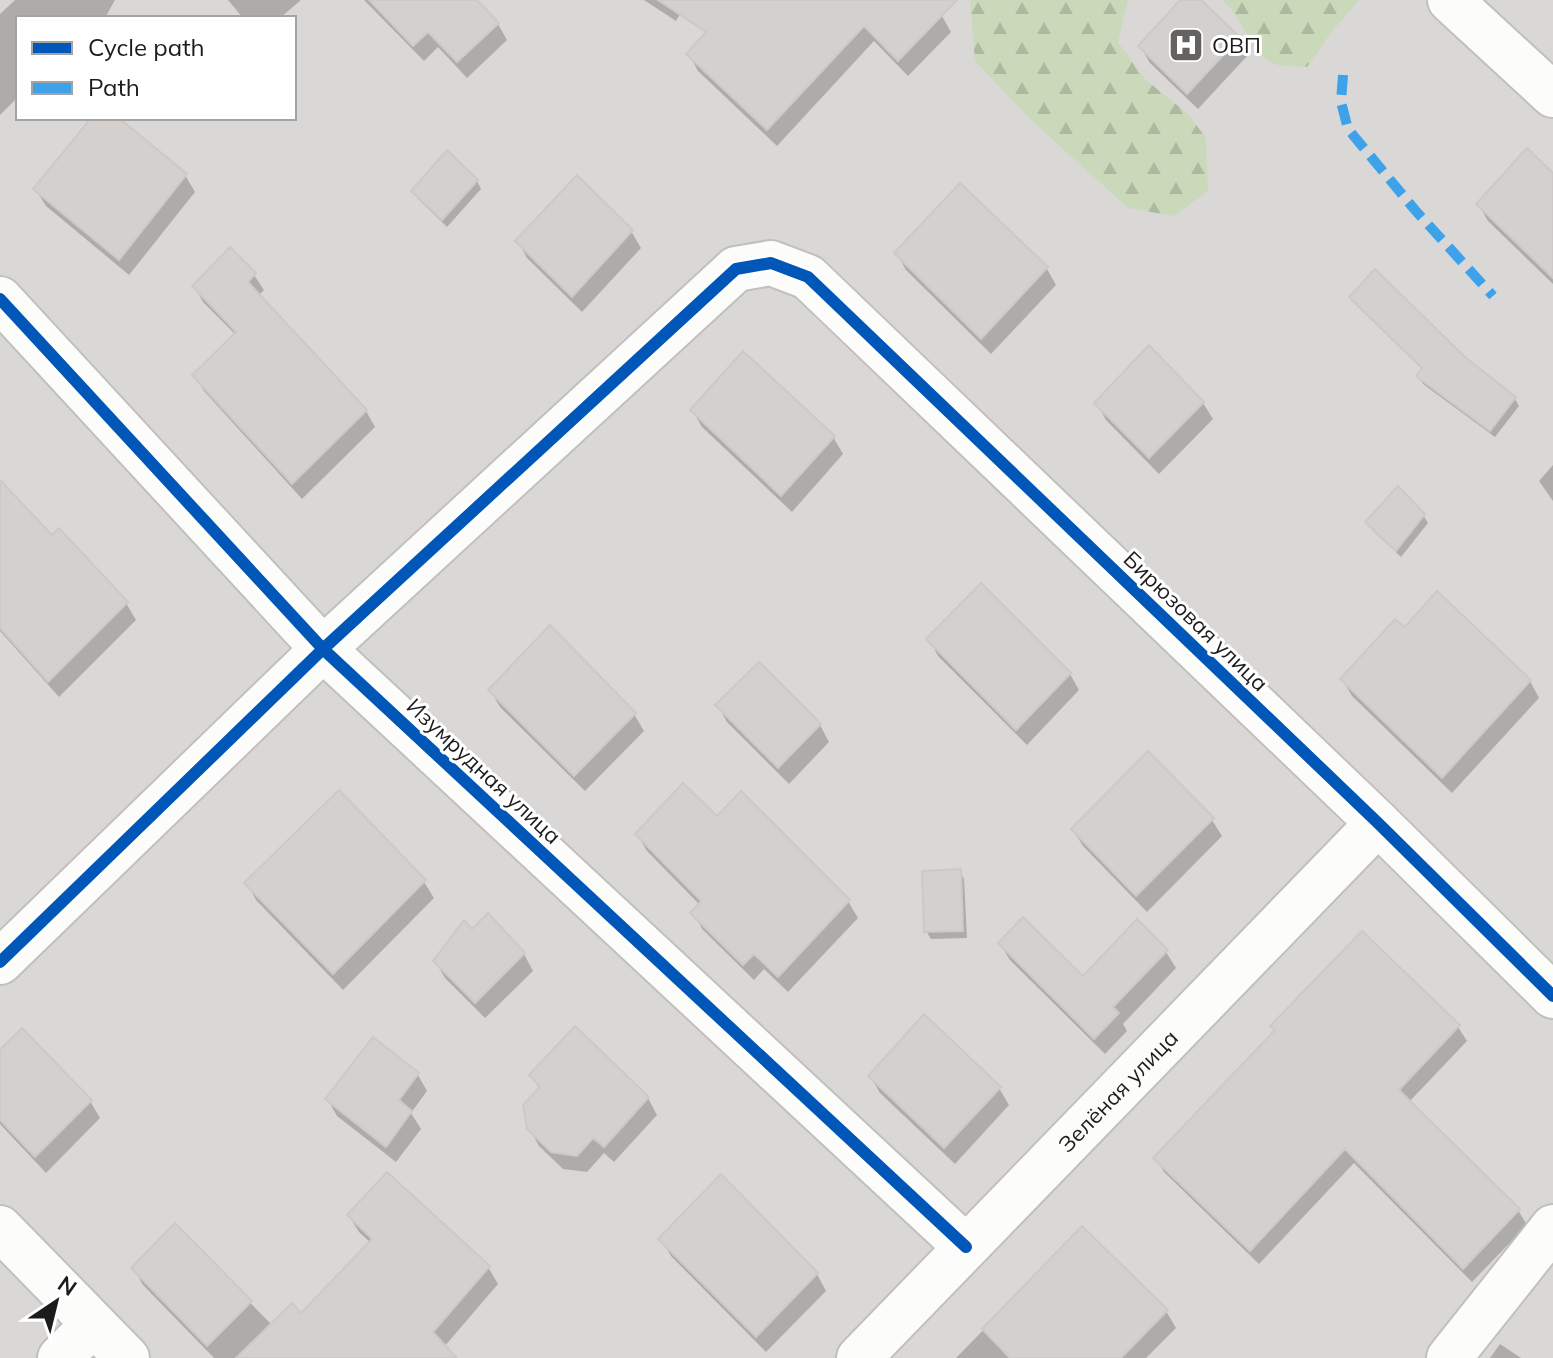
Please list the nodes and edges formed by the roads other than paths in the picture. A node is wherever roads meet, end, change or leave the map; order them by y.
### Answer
1 (1450, 0) edge
2 (1553, 95) edge
3 (0, 299) edge
4 (323, 649) junction
5 (1378, 823) junction
6 (0, 962) edge
7 (1553, 996) edge
8 (1553, 1227) edge
9 (0, 1228) edge
10 (966, 1247) junction
11 (93, 1324) junction
12 (60, 1358) edge
13 (127, 1358) edge
14 (859, 1358) edge
15 (1449, 1358) edge

1 - 2 street
3 - 4 street, Изумрудная улица
4 - 5 street, Бирюзовая улица
4 - 6 street
4 - 10 street, Изумрудная улица
5 - 7 street, Бирюзовая улица
5 - 10 street, Зелёная улица
8 - 15 street
9 - 11 street
10 - 14 street, Зелёная улица
11 - 12 street
11 - 13 street

